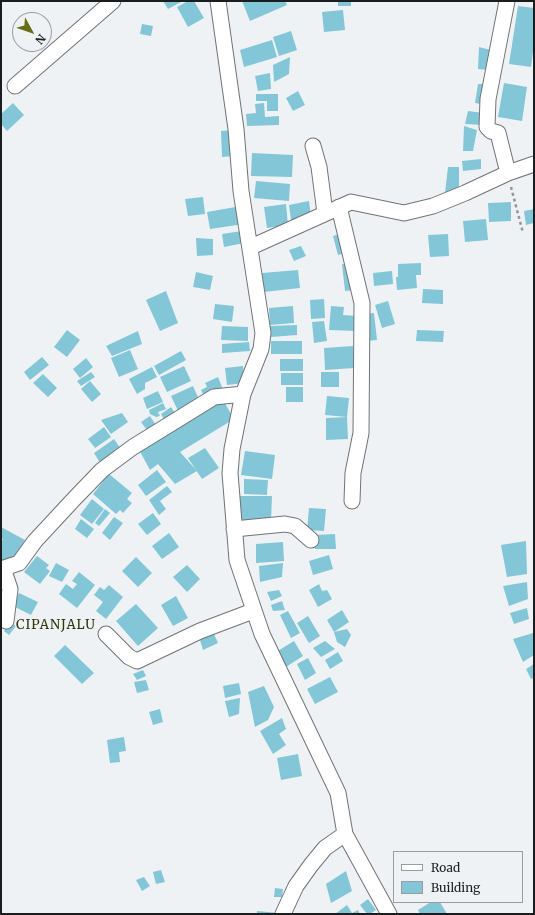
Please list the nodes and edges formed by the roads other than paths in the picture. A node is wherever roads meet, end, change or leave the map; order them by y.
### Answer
1 (114, 1) edge
2 (218, 1) edge
3 (507, 1) edge
4 (15, 86) dead end
5 (313, 146) dead end
6 (534, 164) edge
7 (508, 173) junction
8 (339, 207) junction
9 (325, 213) junction
10 (251, 247) junction
11 (243, 394) junction
12 (352, 501) dead end
13 (234, 530) junction
14 (311, 540) dead end
15 (2, 568) edge
16 (253, 611) junction
17 (6, 621) dead end
18 (106, 634) dead end
19 (345, 834) junction
20 (283, 914) edge
21 (389, 914) edge

1 - 4 street
2 - 10 street
3 - 7 street
5 - 9 street
6 - 7 street
7 - 8 street
8 - 9 street
8 - 12 street
9 - 10 street
10 - 11 street
11 - 13 street
11 - 15 street
13 - 14 street
13 - 16 street
15 - 17 street
16 - 18 street
16 - 19 street
19 - 20 street
19 - 21 street

